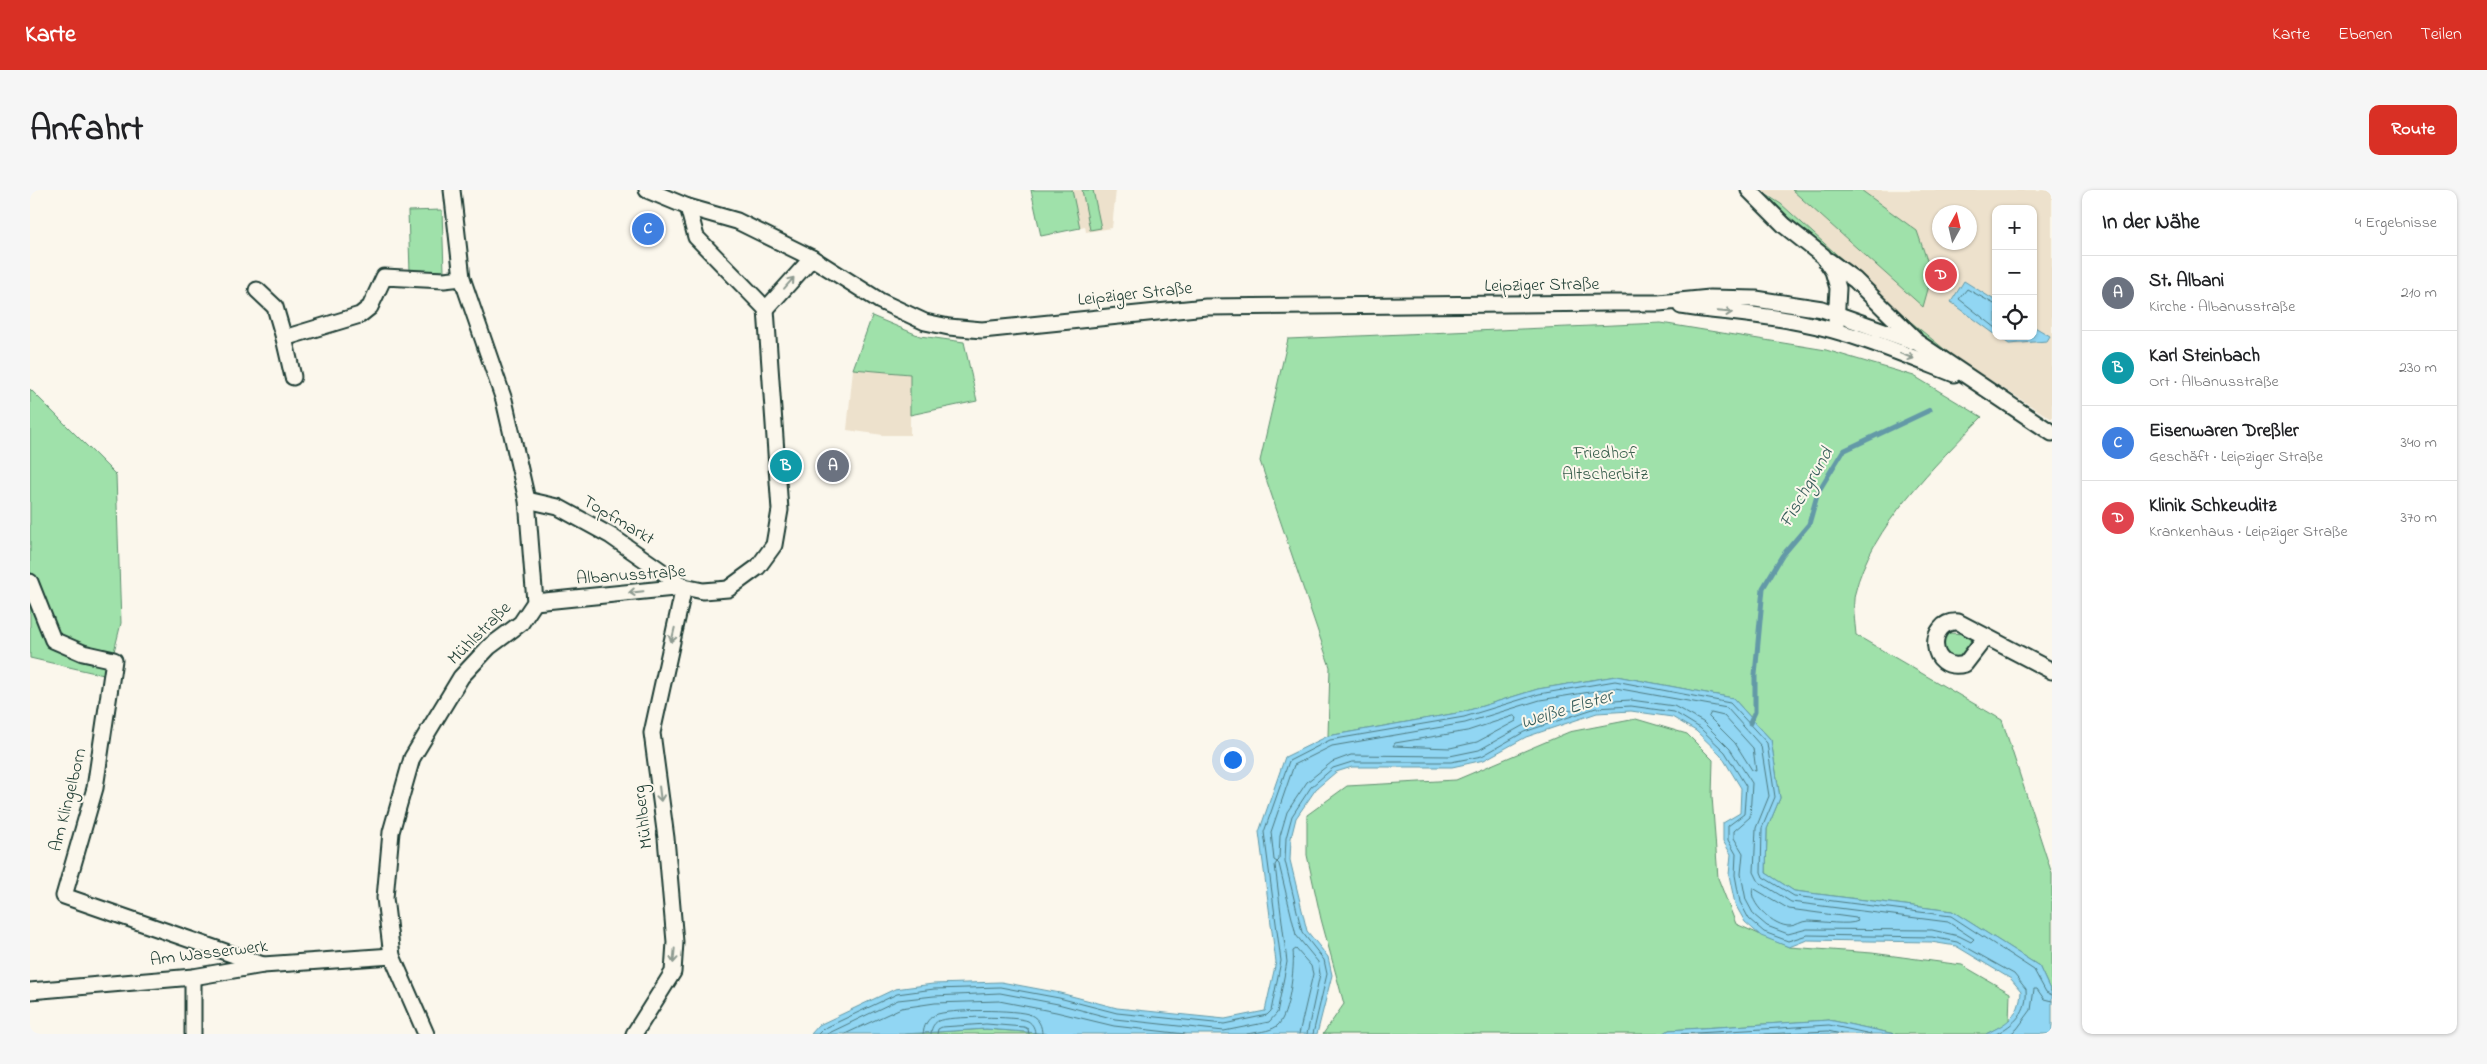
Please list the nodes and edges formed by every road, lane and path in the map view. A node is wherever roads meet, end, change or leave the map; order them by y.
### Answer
1 (452, 190) edge
2 (647, 190) edge
3 (1749, 190) edge
4 (688, 208) junction
5 (1822, 256) junction
6 (812, 258) junction
7 (462, 278) junction
8 (257, 290) dead end
9 (1866, 293) junction
10 (1660, 303) junction
11 (766, 309) junction
12 (1838, 314) junction
13 (1866, 323) junction
14 (1836, 331) junction
15 (284, 338) junction
16 (1861, 339) junction
17 (1918, 343) junction
18 (293, 377) dead end
19 (1980, 385) junction
20 (2052, 433) edge
21 (527, 500) junction
22 (30, 582) edge
23 (684, 587) junction
24 (535, 602) junction
25 (1985, 638) dead end
26 (2052, 671) edge
27 (392, 956) junction
28 (262, 965) junction
29 (193, 977) junction
30 (30, 991) edge
31 (193, 1034) edge
32 (426, 1034) edge
33 (634, 1034) edge

1 - 7 street, Mühlstraße
2 - 4 street, Leipziger Straße
3 - 5 street, Leipziger Straße
4 - 6 street, Leipziger Straße
4 - 11 street
5 - 9 street, Leipziger Straße
5 - 12 street
6 - 10 street, Leipziger Straße
11 -> 6 street
7 - 15 street
7 - 21 street, Mühlstraße
8 - 15 street
9 - 13 street
9 - 17 street, Leipziger Straße
10 - 12 street, Leipziger Straße
10 -> 14 street, Leipziger Straße
11 - 23 street, Albanusstraße
12 - 13 street, Leipziger Straße
12 - 14 street
13 - 16 street
13 - 17 street, Leipziger Straße
14 - 16 street, Leipziger Straße
15 - 18 street
16 -> 19 street, Leipziger Straße
17 - 19 street, Leipziger Straße
19 - 20 street, Leipziger Straße
21 - 23 street, Topfmarkt
21 - 24 street, Mühlstraße
22 - 28 street, Am Klingelborn
23 -> 24 street, Albanusstraße
23 -> 33 street, Mühlberg
24 - 27 street, Mühlstraße
25 - 26 street
27 - 28 street, Am Wasserwerk
27 - 32 street, Mühlstraße
28 - 29 street, Am Wasserwerk
29 - 30 street, Am Wasserwerk
29 - 31 street

